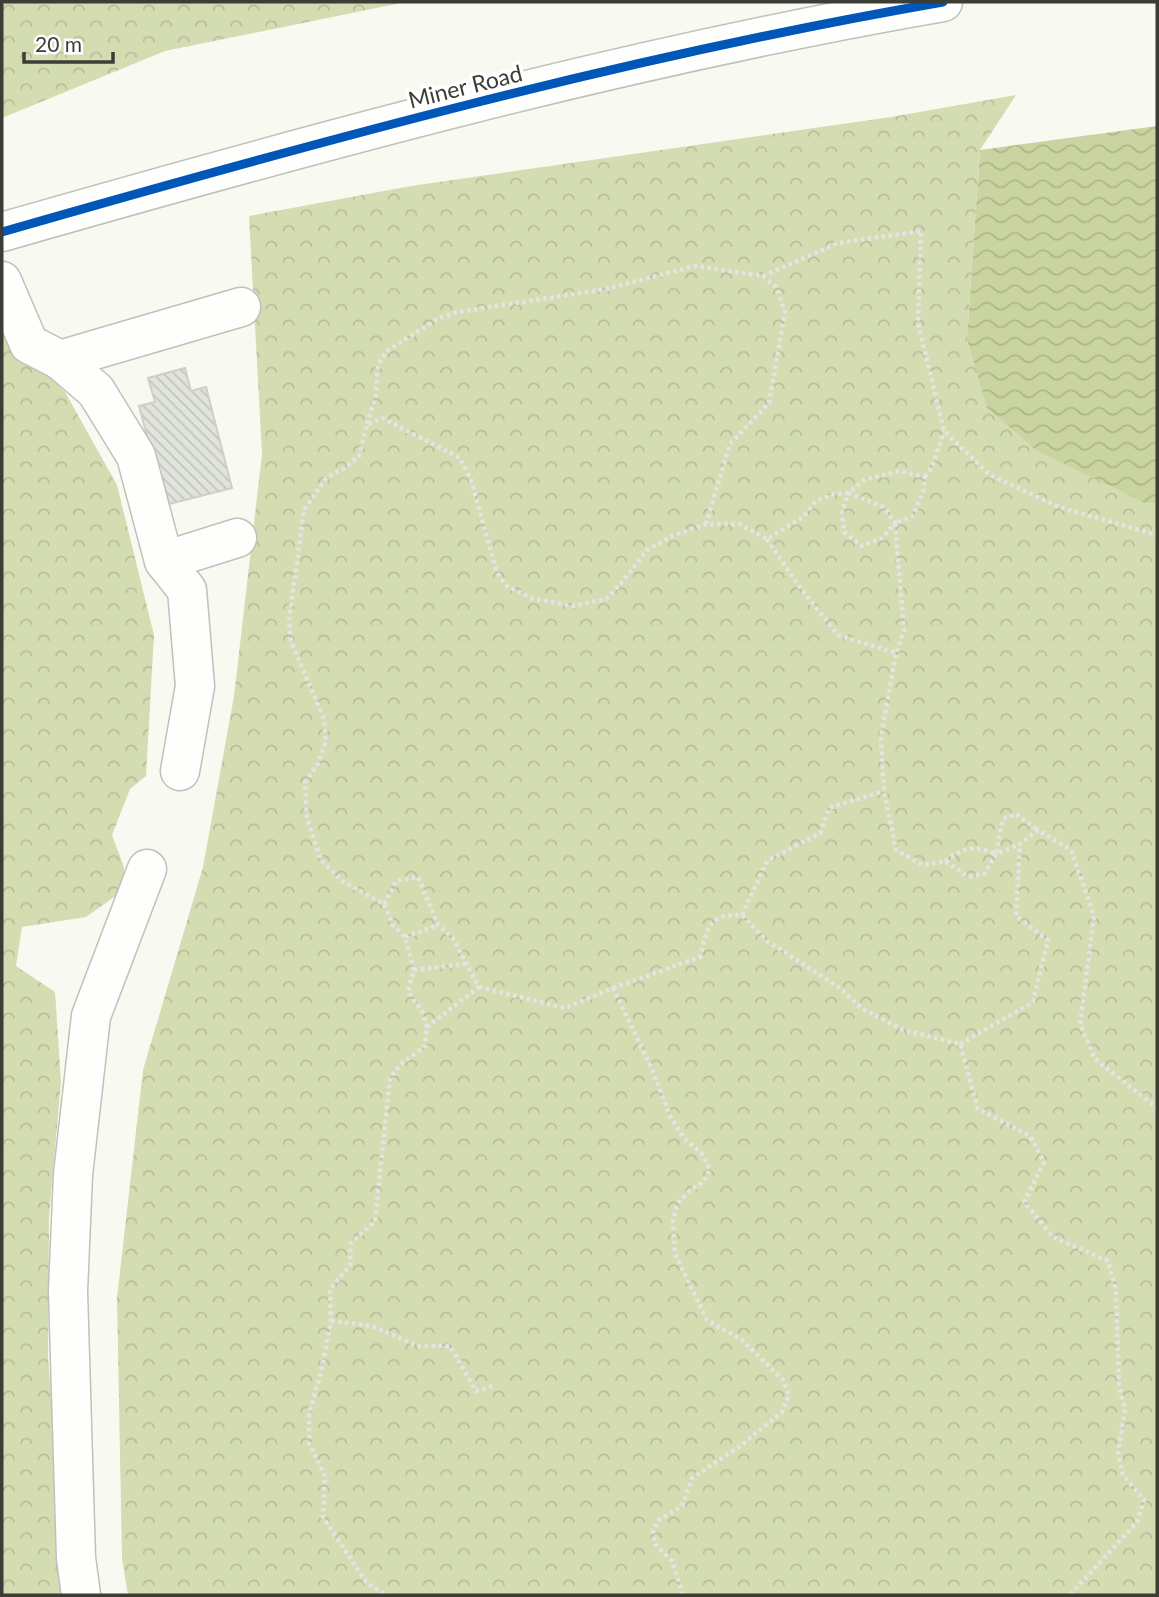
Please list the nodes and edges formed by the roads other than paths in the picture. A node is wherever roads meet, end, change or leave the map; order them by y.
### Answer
1 (943, 2) edge
2 (2, 232) edge
3 (2, 281) edge
4 (241, 307) dead end
5 (60, 360) junction
6 (237, 538) dead end
7 (164, 561) junction
8 (180, 771) dead end
9 (147, 869) dead end
10 (81, 1595) edge

1 - 2 street, Miner Road
3 - 5 street
4 - 5 street
5 - 7 street
6 - 7 street
7 - 8 street
9 - 10 street

